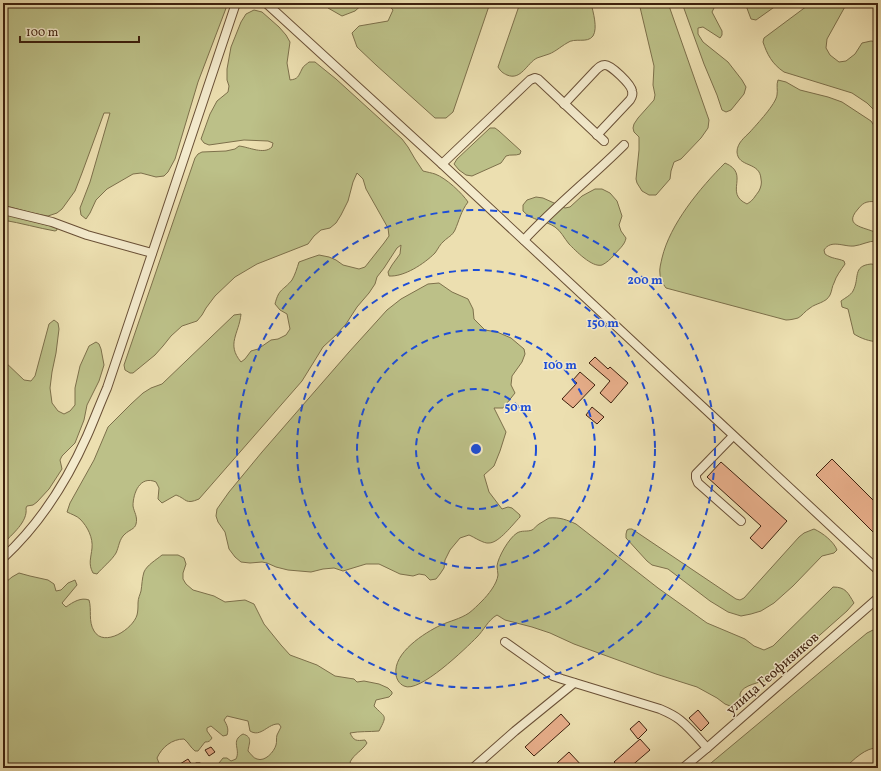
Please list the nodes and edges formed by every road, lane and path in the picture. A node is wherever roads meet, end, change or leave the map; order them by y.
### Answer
1 (236, 3) edge
2 (266, 3) edge
3 (564, 104) junction
4 (596, 135) junction
5 (604, 142) dead end
6 (624, 146) dead end
7 (442, 164) junction
8 (3, 210) edge
9 (524, 240) junction
10 (152, 253) junction
11 (733, 436) junction
12 (741, 521) dead end
13 (3, 558) edge
14 (878, 570) edge
15 (878, 598) edge
16 (505, 642) dead end
17 (574, 683) junction
18 (707, 748) junction
19 (472, 768) edge
20 (683, 768) edge

1 - 10 street
2 - 7 street
3 - 4 street
3 - 4 street
3 - 7 street
4 - 5 street
6 - 9 street
7 - 9 street
8 - 10 street
9 - 11 street
10 - 13 street
11 - 12 street
11 - 14 street
15 - 18 street, улица Геофизиков
16 - 17 street
17 - 18 street
17 - 19 street
18 - 20 street, улица Геофизиков

